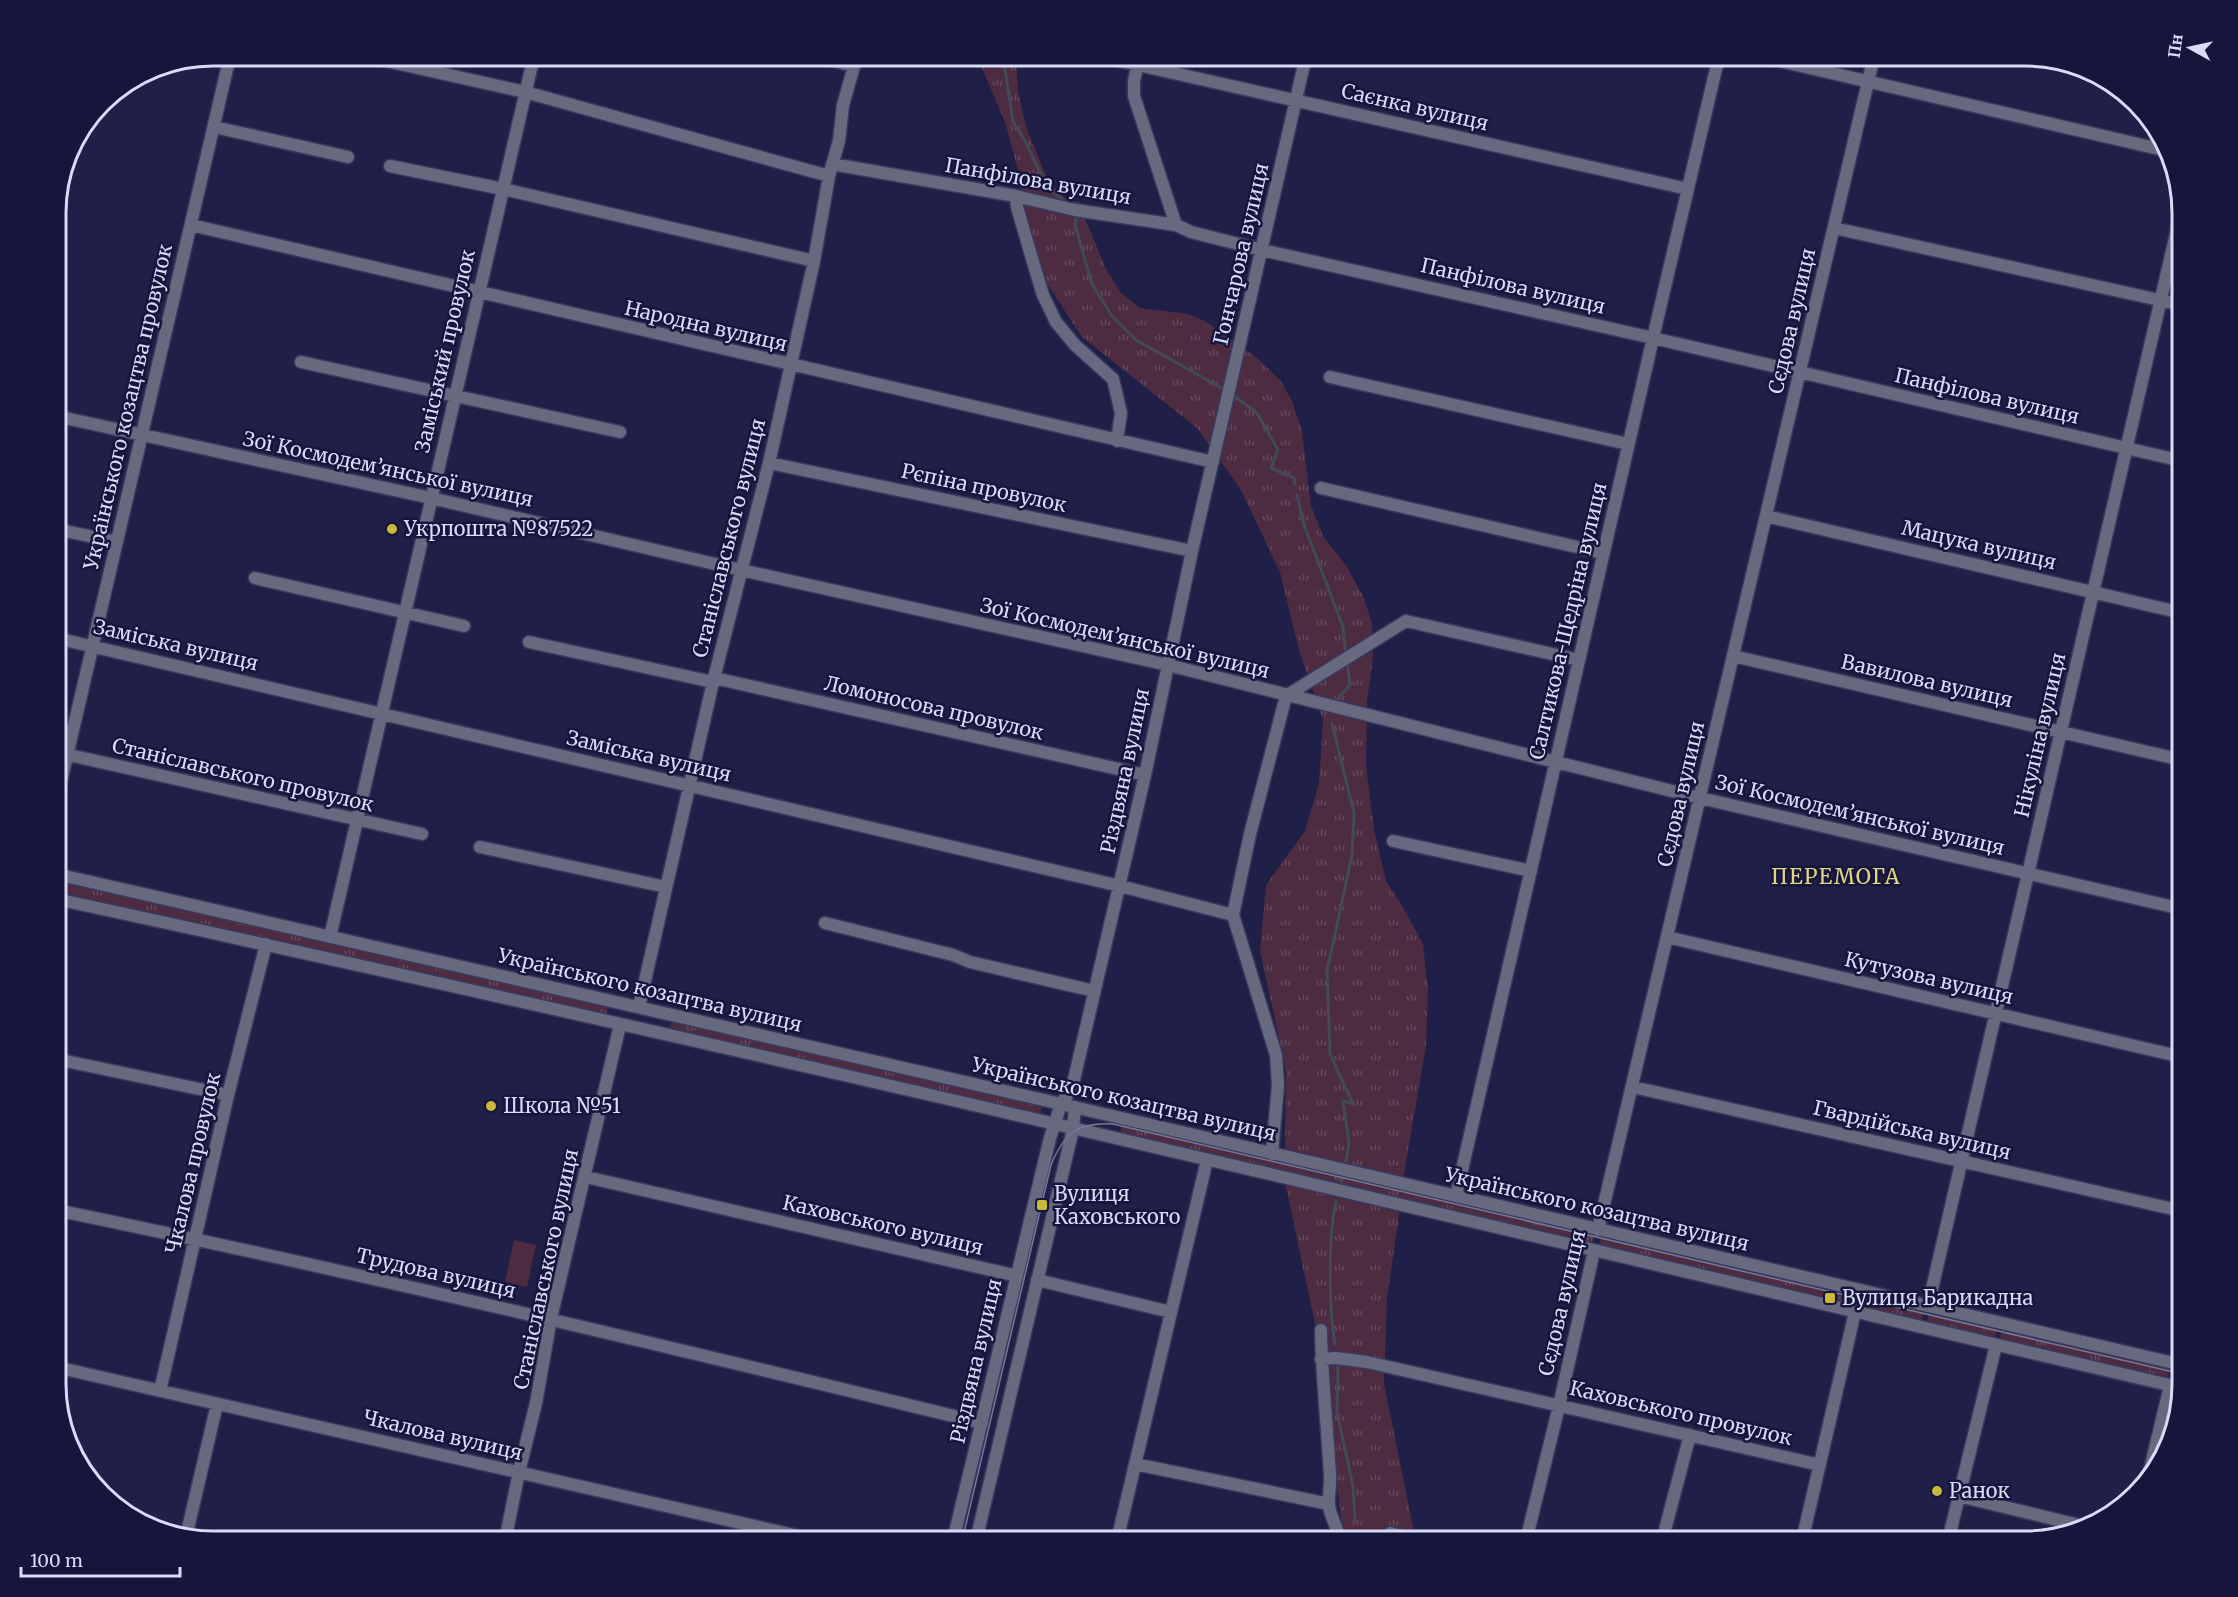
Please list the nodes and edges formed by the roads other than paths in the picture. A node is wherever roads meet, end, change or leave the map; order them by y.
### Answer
1 (228, 66) edge
2 (409, 66) edge
3 (532, 66) edge
4 (855, 66) edge
5 (1137, 66) edge
6 (1151, 66) edge
7 (1304, 66) edge
8 (1717, 66) edge
9 (1804, 66) edge
10 (1872, 66) edge
11 (1869, 80) junction
12 (525, 92) junction
13 (1297, 100) junction
14 (214, 127) junction
15 (2157, 148) edge
16 (348, 157) dead end
17 (390, 166) dead end
18 (831, 170) junction
19 (503, 189) junction
20 (1688, 189) junction
21 (1016, 196) junction
22 (191, 225) junction
23 (1176, 225) junction
24 (1834, 228) junction
25 (1262, 250) junction
26 (2172, 250) edge
27 (814, 261) junction
28 (479, 293) junction
29 (2160, 300) junction
30 (2172, 303) edge
31 (1653, 338) junction
32 (301, 362) dead end
33 (790, 365) junction
34 (1800, 372) junction
35 (1330, 378) dead end
36 (455, 395) junction
37 (66, 418) edge
38 (620, 432) dead end
39 (142, 435) junction
40 (1117, 441) junction
41 (1628, 444) junction
42 (2126, 448) junction
43 (2172, 459) edge
44 (1213, 462) junction
45 (769, 463) junction
46 (1321, 488) dead end
47 (431, 498) junction
48 (1766, 516) junction
49 (66, 531) edge
50 (117, 542) junction
51 (1192, 551) junction
52 (1603, 553) junction
53 (741, 570) junction
54 (255, 578) dead end
55 (2093, 592) junction
56 (2172, 611) edge
57 (405, 612) junction
58 (464, 626) dead end
59 (66, 640) edge
60 (529, 642) dead end
61 (93, 646) junction
62 (1733, 656) junction
63 (1579, 660) junction
64 (1168, 665) junction
65 (714, 680) junction
66 (1287, 696) junction
67 (382, 713) junction
68 (2061, 732) junction
69 (66, 740) edge
70 (66, 755) edge
71 (2172, 758) edge
72 (1555, 763) junction
73 (1145, 775) junction
74 (690, 785) junction
75 (1700, 798) junction
76 (357, 820) junction
77 (422, 834) dead end
78 (1393, 841) dead end
79 (480, 847) dead end
80 (1530, 871) junction
81 (2028, 874) junction
82 (66, 876) edge
83 (1120, 886) junction
84 (666, 887) junction
85 (66, 901) edge
86 (2172, 907) edge
87 (1233, 915) junction
88 (825, 923) dead end
89 (330, 937) junction
90 (1667, 937) junction
91 (266, 944) junction
92 (1094, 991) junction
93 (625, 1004) junction
94 (639, 1007) junction
95 (1995, 1013) junction
96 (620, 1025) junction
97 (634, 1029) junction
98 (2172, 1055) edge
99 (66, 1061) edge
100 (1072, 1088) junction
101 (1633, 1088) junction
102 (228, 1095) junction
103 (1061, 1104) junction
104 (1075, 1107) junction
105 (1053, 1125) junction
106 (1073, 1129) junction
107 (1272, 1154) junction
108 (1206, 1160) junction
109 (1960, 1162) junction
110 (586, 1177) junction
111 (1456, 1197) junction
112 (2172, 1209) edge
113 (66, 1212) edge
114 (1598, 1230) junction
115 (195, 1239) junction
116 (1593, 1251) junction
117 (1017, 1275) junction
118 (1037, 1280) junction
119 (1860, 1291) junction
120 (1928, 1306) junction
121 (1171, 1312) junction
122 (1855, 1312) junction
123 (551, 1318) junction
124 (2001, 1323) junction
125 (1321, 1330) dead end
126 (1996, 1345) junction
127 (1322, 1359) junction
128 (2172, 1363) edge
129 (66, 1370) edge
130 (2172, 1386) edge
131 (160, 1391) junction
132 (2171, 1403) edge
133 (217, 1404) junction
134 (1559, 1406) junction
135 (982, 1423) junction
136 (1690, 1436) junction
137 (2157, 1448) edge
138 (1135, 1464) junction
139 (1820, 1465) junction
140 (519, 1472) junction
141 (1959, 1496) junction
142 (1329, 1504) junction
143 (2072, 1523) edge
144 (189, 1529) edge
145 (508, 1531) edge
146 (773, 1531) edge
147 (956, 1531) edge
148 (979, 1531) edge
149 (1120, 1531) edge
150 (1338, 1531) edge
151 (1529, 1531) edge
152 (1665, 1531) edge
153 (1805, 1531) edge
154 (1951, 1531) edge

1 - 14 street, Українського козацтва провулок
2 - 12 street, Панфілова вулиця
3 - 12 street, Заміський провулок
4 - 18 street, Станіславського вулиця
5 - 23 street
6 - 13 street, Саєнка вулиця
7 - 13 street, Гончарова вулиця
8 - 20 street, Салтикова-Щедріна вулиця
9 - 11 street
10 - 11 street, Сєдова вулиця
11 - 15 street
11 - 24 street, Сєдова вулиця
12 - 18 street, Панфілова вулиця
12 - 19 street, Заміський провулок
13 - 20 street, Саєнка вулиця
13 - 25 street, Гончарова вулиця
14 - 16 street
14 - 22 street, Українського козацтва провулок
17 - 19 street
18 - 21 street, Панфілова вулиця
18 - 27 street, Станіславського вулиця
19 - 27 street
19 - 28 street, Заміський провулок
20 - 31 street, Салтикова-Щедріна вулиця
21 - 23 street, Панфілова вулиця
21 - 40 street
22 - 28 street, Народна вулиця
22 - 39 street, Українського козацтва провулок
23 - 25 street, Панфілова вулиця
24 - 29 street
24 - 34 street, Сєдова вулиця
25 - 31 street, Панфілова вулиця
25 - 44 street, Гончарова вулиця
26 - 29 street, Нікуліна вулиця
27 - 33 street, Станіславського вулиця
28 - 33 street, Народна вулиця
28 - 36 street, Заміський провулок
29 - 30 street
29 - 42 street, Нікуліна вулиця
31 - 34 street, Панфілова вулиця
31 - 41 street, Салтикова-Щедріна вулиця
32 - 36 street
33 - 40 street, Народна вулиця
33 - 45 street, Станіславського вулиця
34 - 42 street, Панфілова вулиця
34 - 48 street, Сєдова вулиця
35 - 41 street
36 - 38 street
36 - 47 street, Заміський провулок
37 - 39 street, Зої Космодем’янської вулиця
39 - 47 street, Зої Космодем’янської вулиця
39 - 50 street, Українського козацтва провулок
40 - 44 street, Народна вулиця
41 - 52 street, Салтикова-Щедріна вулиця
42 - 43 street, Панфілова вулиця
42 - 55 street, Нікуліна вулиця
44 - 51 street, Різдвяна вулиця
45 - 51 street, Рєпіна провулок
45 - 53 street, Станіславського вулиця
46 - 52 street
47 - 53 street, Зої Космодем’янської вулиця
47 - 57 street, Заміський провулок
48 - 55 street, Мацука вулиця
48 - 62 street, Сєдова вулиця
49 - 50 street
50 - 61 street, Українського козацтва провулок
51 - 64 street, Різдвяна вулиця
52 - 63 street, Салтикова-Щедріна вулиця
53 - 64 street, Зої Космодем’янської вулиця
53 - 65 street, Станіславського вулиця
54 - 57 street
55 - 56 street, Мацука вулиця
55 - 68 street, Нікуліна вулиця
57 - 58 street
57 - 67 street, Заміський провулок
59 - 61 street, Заміська вулиця
60 - 65 street, Ломоносова провулок
61 - 67 street, Заміська вулиця
61 - 69 street, Українського козацтва провулок
62 - 68 street, Вавилова вулиця
62 - 75 street, Сєдова вулиця
63 - 66 street
63 - 72 street, Салтикова-Щедріна вулиця
64 - 66 street, Зої Космодем’янської вулиця
64 - 73 street, Різдвяна вулиця
65 - 73 street, Ломоносова провулок
65 - 74 street, Станіславського вулиця
66 - 72 street, Зої Космодем’янської вулиця
66 - 87 street
67 - 74 street, Заміська вулиця
67 - 76 street, Заміський провулок
68 - 71 street, Вавилова вулиця
68 - 81 street, Нікуліна вулиця
70 - 76 street, Станіславського провулок
72 - 75 street, Зої Космодем’янської вулиця
72 - 80 street, Салтикова-Щедріна вулиця
73 - 83 street, Різдвяна вулиця
74 - 83 street, Заміська вулиця
74 - 84 street, Станіславського вулиця
75 - 81 street, Зої Космодем’янської вулиця
75 - 90 street, Сєдова вулиця
76 - 77 street, Станіславського провулок
76 - 89 street, Заміський провулок
78 - 80 street
79 - 84 street
80 - 111 street, Салтикова-Щедріна вулиця
81 - 86 street, Зої Космодем’янської вулиця
81 - 95 street, Нікуліна вулиця
82 - 89 street, Українського козацтва вулиця
83 - 87 street, Заміська вулиця
83 - 92 street, Різдвяна вулиця
84 - 94 street, Станіславського вулиця
85 - 91 street, Українського козацтва вулиця
87 - 107 street
88 - 92 street
89 - 93 street, Українського козацтва вулиця
90 - 95 street, Кутузова вулиця
90 - 101 street, Сєдова вулиця
91 - 96 street, Українського козацтва вулиця
91 - 102 street, Чкалова провулок
92 - 100 street, Різдвяна вулиця
93 - 94 street, Українського козацтва вулиця
93 - 96 street, Станіславського вулиця
94 - 97 street, Станіславського вулиця
94 - 103 street, Українського козацтва вулиця
95 - 98 street, Кутузова вулиця
95 - 109 street, Нікуліна вулиця
96 - 97 street, Українського козацтва вулиця
96 - 110 street, Станіславського вулиця
97 - 105 street, Українського козацтва вулиця
99 - 102 street
100 - 103 street, Різдвяна вулиця
100 - 104 street, Різдвяна вулиця
101 - 109 street, Гвардійська вулиця
101 - 114 street, Сєдова вулиця
102 - 115 street, Чкалова провулок
103 - 104 street, Українського козацтва вулиця
103 - 105 street, Різдвяна вулиця
104 - 106 street, Різдвяна вулиця
104 - 107 street, Українського козацтва вулиця
105 - 106 street, Українського козацтва вулиця
105 - 117 street, Різдвяна вулиця
106 - 108 street, Українського козацтва вулиця
106 - 118 street, Різдвяна вулиця
107 - 111 street, Українського козацтва вулиця
108 - 116 street, Українського козацтва вулиця
108 - 121 street
109 - 112 street, Гвардійська вулиця
109 - 120 street, Нікуліна вулиця
110 - 117 street, Каховського вулиця
110 - 123 street, Станіславського вулиця
111 - 114 street, Українського козацтва вулиця
113 - 115 street, Трудова вулиця
114 - 116 street, Сєдова вулиця
114 - 119 street, Українського козацтва вулиця
115 - 123 street, Трудова вулиця
115 - 131 street, Чкалова провулок
116 - 122 street, Українського козацтва вулиця
116 - 134 street, Сєдова вулиця
117 - 118 street, Каховського вулиця
117 - 135 street, Різдвяна вулиця
118 - 121 street, Каховського вулиця
118 - 148 street, Різдвяна вулиця
119 - 120 street, Українського козацтва вулиця
119 - 122 street
120 - 124 street, Українського козацтва вулиця
121 - 138 street
122 - 126 street, Українського козацтва вулиця
122 - 139 street
123 - 135 street, Трудова вулиця
123 - 140 street, Станіславського вулиця
124 - 126 street
124 - 128 street, Українського козацтва вулиця
125 - 127 street
126 - 130 street, Українського козацтва вулиця
126 - 141 street
127 - 134 street, Каховського провулок
127 - 142 street
129 - 131 street, Чкалова вулиця
131 - 133 street, Чкалова вулиця
132 - 137 street
133 - 140 street, Чкалова вулиця
133 - 144 street
134 - 136 street, Каховського провулок
134 - 151 street, Сєдова вулиця
135 - 147 street, Різдвяна вулиця
136 - 139 street, Каховського провулок
136 - 152 street
138 - 142 street
138 - 149 street
139 - 153 street
140 - 145 street, Станіславського вулиця
140 - 146 street, Чкалова вулиця
141 - 143 street
141 - 154 street
142 - 150 street

